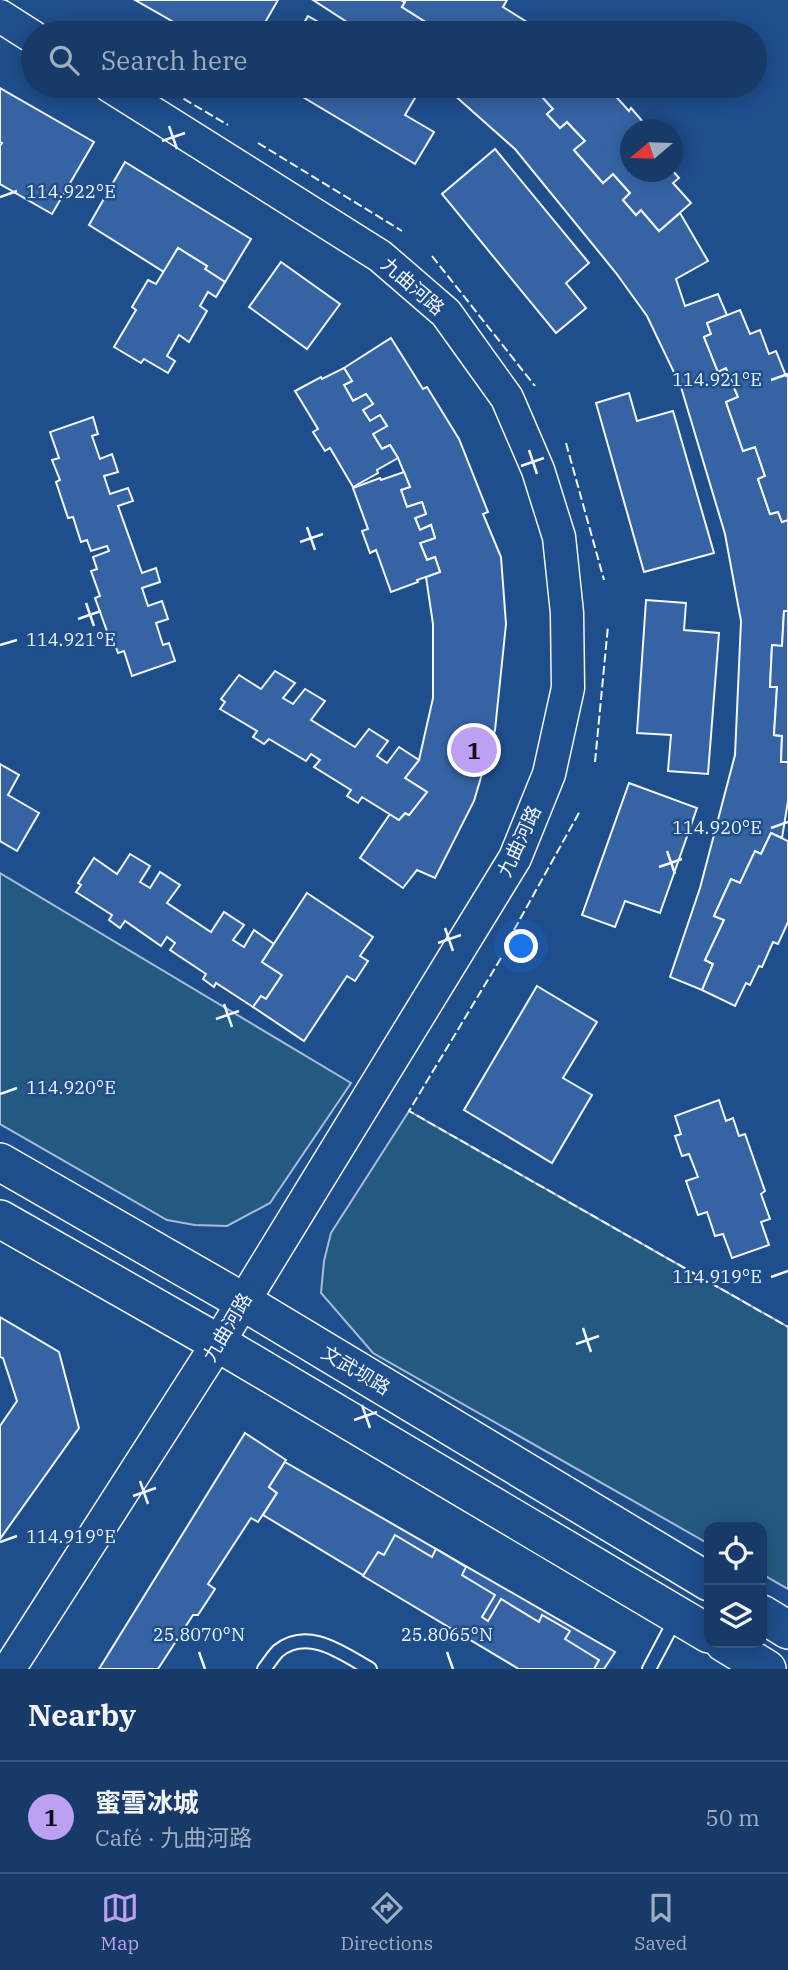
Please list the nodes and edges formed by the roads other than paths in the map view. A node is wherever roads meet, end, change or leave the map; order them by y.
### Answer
1 (0, 16) edge
2 (21, 29) edge
3 (129, 98) edge
4 (0, 1162) edge
5 (0, 1219) edge
6 (242, 1301) junction
7 (218, 1343) junction
8 (704, 1579) edge
9 (678, 1615) junction
10 (767, 1617) edge
11 (788, 1630) edge
12 (704, 1631) edge
13 (731, 1648) edge
14 (9, 1669) edge
15 (264, 1669) edge
16 (370, 1669) edge
17 (649, 1669) edge
18 (766, 1669) edge

1 - 2 street
3 - 6 street, 九曲河路
4 - 6 main road, 文武坝路
5 - 7 main road
6 - 7 street, 九曲河路
6 - 8 main road, 文武坝路
7 - 9 main road
7 - 14 street, 九曲河路
9 - 12 main road
9 - 17 lane
10 - 11 main road
13 - 18 main road
15 - 16 lane

